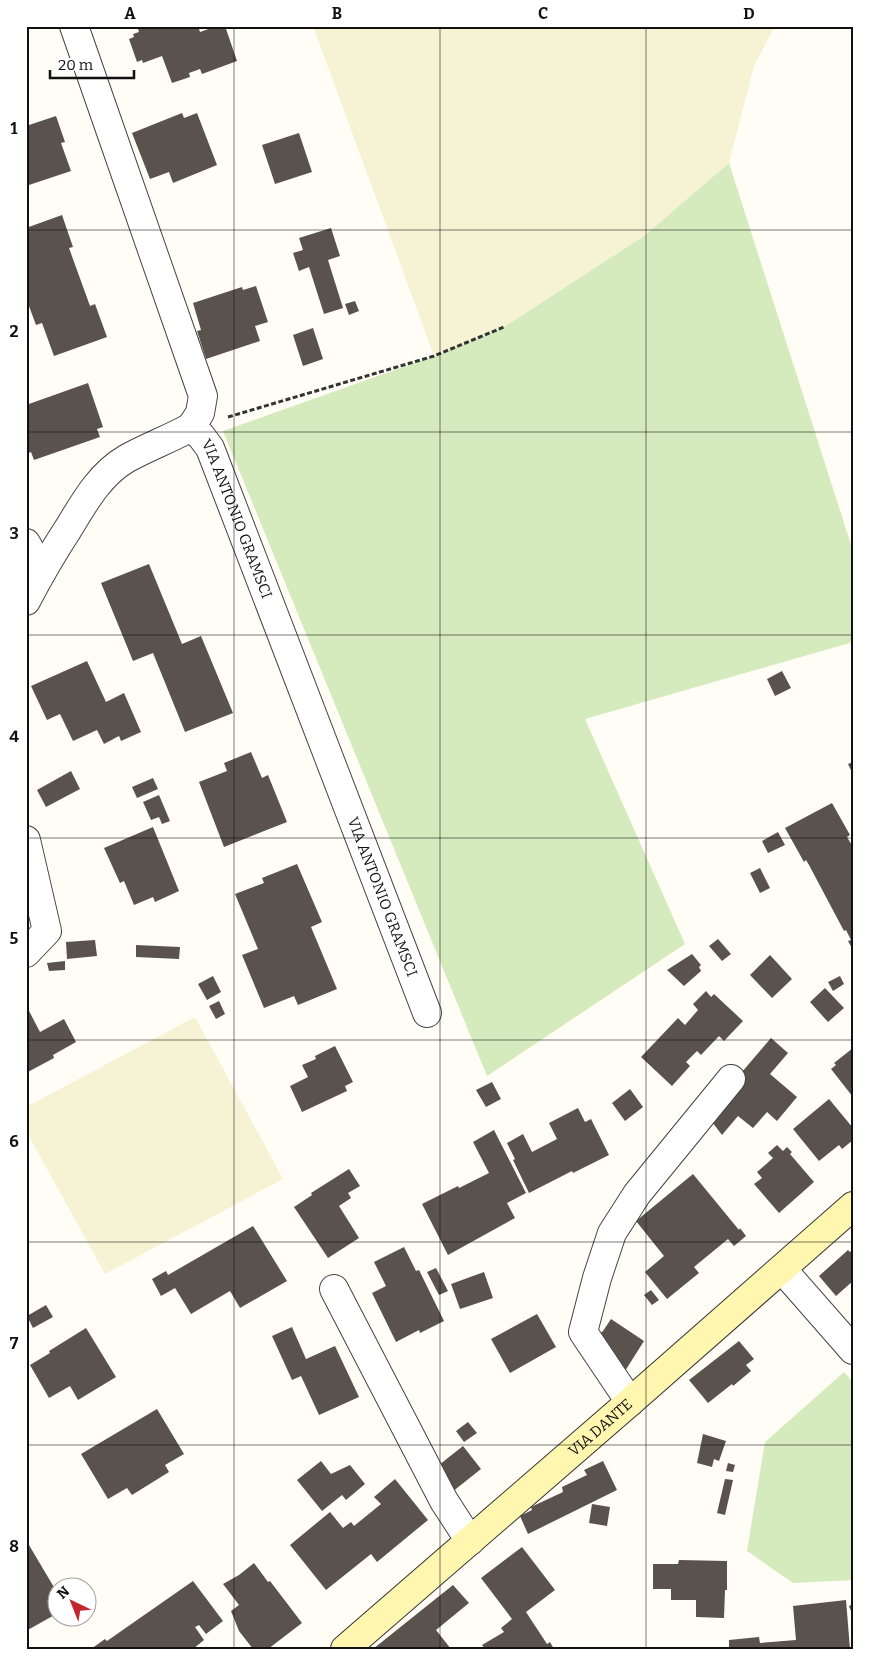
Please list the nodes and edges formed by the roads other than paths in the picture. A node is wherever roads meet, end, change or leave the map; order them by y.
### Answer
1 (74, 26) edge
2 (191, 427) junction
3 (26, 543) edge
4 (42, 571) junction
5 (26, 601) edge
6 (26, 840) edge
7 (26, 953) edge
8 (427, 1013) dead end
9 (731, 1080) dead end
10 (853, 1206) edge
11 (782, 1270) junction
12 (334, 1288) dead end
13 (853, 1350) edge
14 (630, 1402) junction
15 (470, 1541) junction
16 (345, 1649) edge

1 - 2 street, VIA ANTONIO GRAMSCI
2 - 4 street
2 - 8 street, VIA ANTONIO GRAMSCI
3 - 4 street
4 - 5 street
6 - 7 street
9 - 14 street
10 - 11 street, VIA DANTE
11 - 13 street
11 - 14 street, VIA DANTE
12 - 15 street
14 - 15 street, VIA DANTE
15 - 16 street, VIA DANTE

